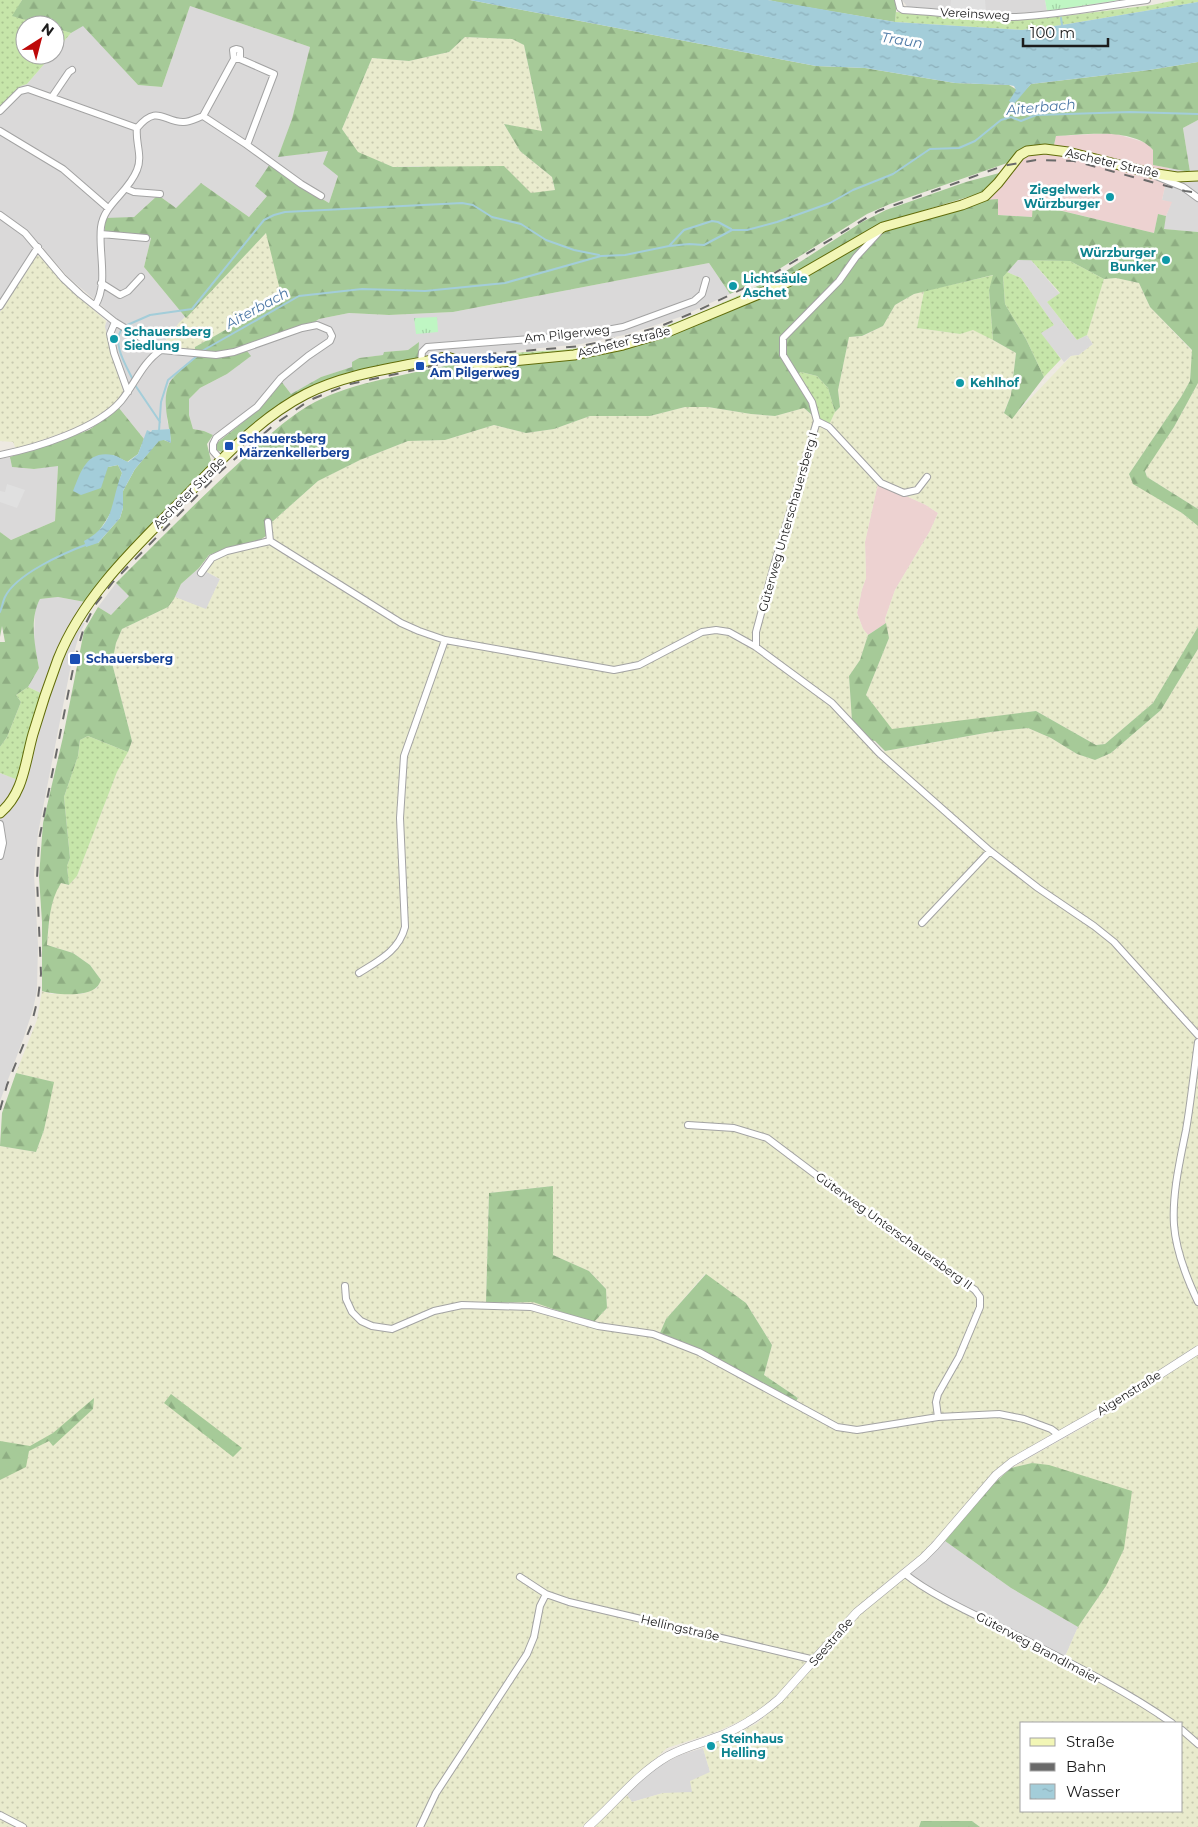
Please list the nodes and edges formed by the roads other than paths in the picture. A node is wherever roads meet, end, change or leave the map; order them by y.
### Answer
1 (898, 0) edge
2 (1147, 0) edge
3 (72, 70) dead end
4 (52, 98) junction
5 (0, 111) edge
6 (203, 116) junction
7 (137, 128) junction
8 (0, 131) edge
9 (247, 145) junction
10 (1150, 173) junction
11 (1198, 176) edge
12 (127, 189) junction
13 (160, 194) dead end
14 (321, 196) dead end
15 (1198, 198) edge
16 (108, 208) junction
17 (0, 215) edge
18 (883, 227) junction
19 (100, 234) junction
20 (146, 238) dead end
21 (38, 246) junction
22 (141, 277) dead end
23 (706, 280) dead end
24 (101, 283) junction
25 (0, 306) edge
26 (95, 306) junction
27 (117, 323) junction
28 (161, 350) junction
29 (421, 362) junction
30 (129, 390) junction
31 (817, 421) junction
32 (0, 455) edge
33 (221, 460) junction
34 (927, 477) dead end
35 (268, 522) dead end
36 (271, 542) junction
37 (201, 573) dead end
38 (445, 640) junction
39 (756, 646) junction
40 (0, 813) edge
41 (0, 824) edge
42 (990, 851) junction
43 (0, 856) edge
44 (922, 923) dead end
45 (360, 973) dead end
46 (1198, 1035) edge
47 (1198, 1042) edge
48 (688, 1125) dead end
49 (345, 1286) dead end
50 (1198, 1302) edge
51 (1198, 1350) edge
52 (938, 1417) junction
53 (1059, 1435) junction
54 (904, 1573) junction
55 (520, 1577) dead end
56 (546, 1594) junction
57 (815, 1660) junction
58 (1170, 1722) edge
59 (1183, 1731) edge
60 (1198, 1744) edge
61 (0, 1815) edge
62 (23, 1827) edge
63 (420, 1827) edge
64 (588, 1827) edge

1 - 2 street, Vereinsweg
3 - 4 street
4 - 5 street
4 - 7 street
6 - 7 street
6 - 9 street
6 - 9 street
7 - 12 street
8 - 16 street
9 - 14 street
10 - 11 main road, Ascheter Straße
10 - 15 street
10 - 18 main road, Ascheter Straße
12 - 13 street
12 - 16 street
16 - 19 street
17 - 21 street
18 - 29 main road, Ascheter Straße
18 - 31 street
19 - 20 street
19 - 24 street
21 - 25 street
21 - 26 street
22 - 24 street
23 - 29 street, Am Pilgerweg
24 - 26 street
26 - 27 street
27 - 28 street
27 - 30 street
28 - 30 street
28 - 33 street
29 - 33 main road, Ascheter Straße
30 - 32 street
31 - 34 street, Güterweg Unterschauersberg I
31 - 39 street, Güterweg Unterschauersberg I
33 - 40 main road, Ascheter Straße
35 - 36 street
36 - 37 street
36 - 38 street
38 - 39 street
38 - 45 street
39 - 42 street
41 - 43 street
42 - 44 street
42 - 46 street
47 - 50 street
48 - 52 street, Güterweg Unterschauersberg II
49 - 52 street
51 - 53 street, Aigenstraße
52 - 53 street
53 - 54 street, Seestraße
54 - 57 street, Seestraße
54 - 58 street, Güterweg Brandlmaier
55 - 56 street, Hellingstraße
56 - 57 street, Hellingstraße
56 - 63 street
57 - 64 street, Seestraße
59 - 60 street
61 - 62 street

